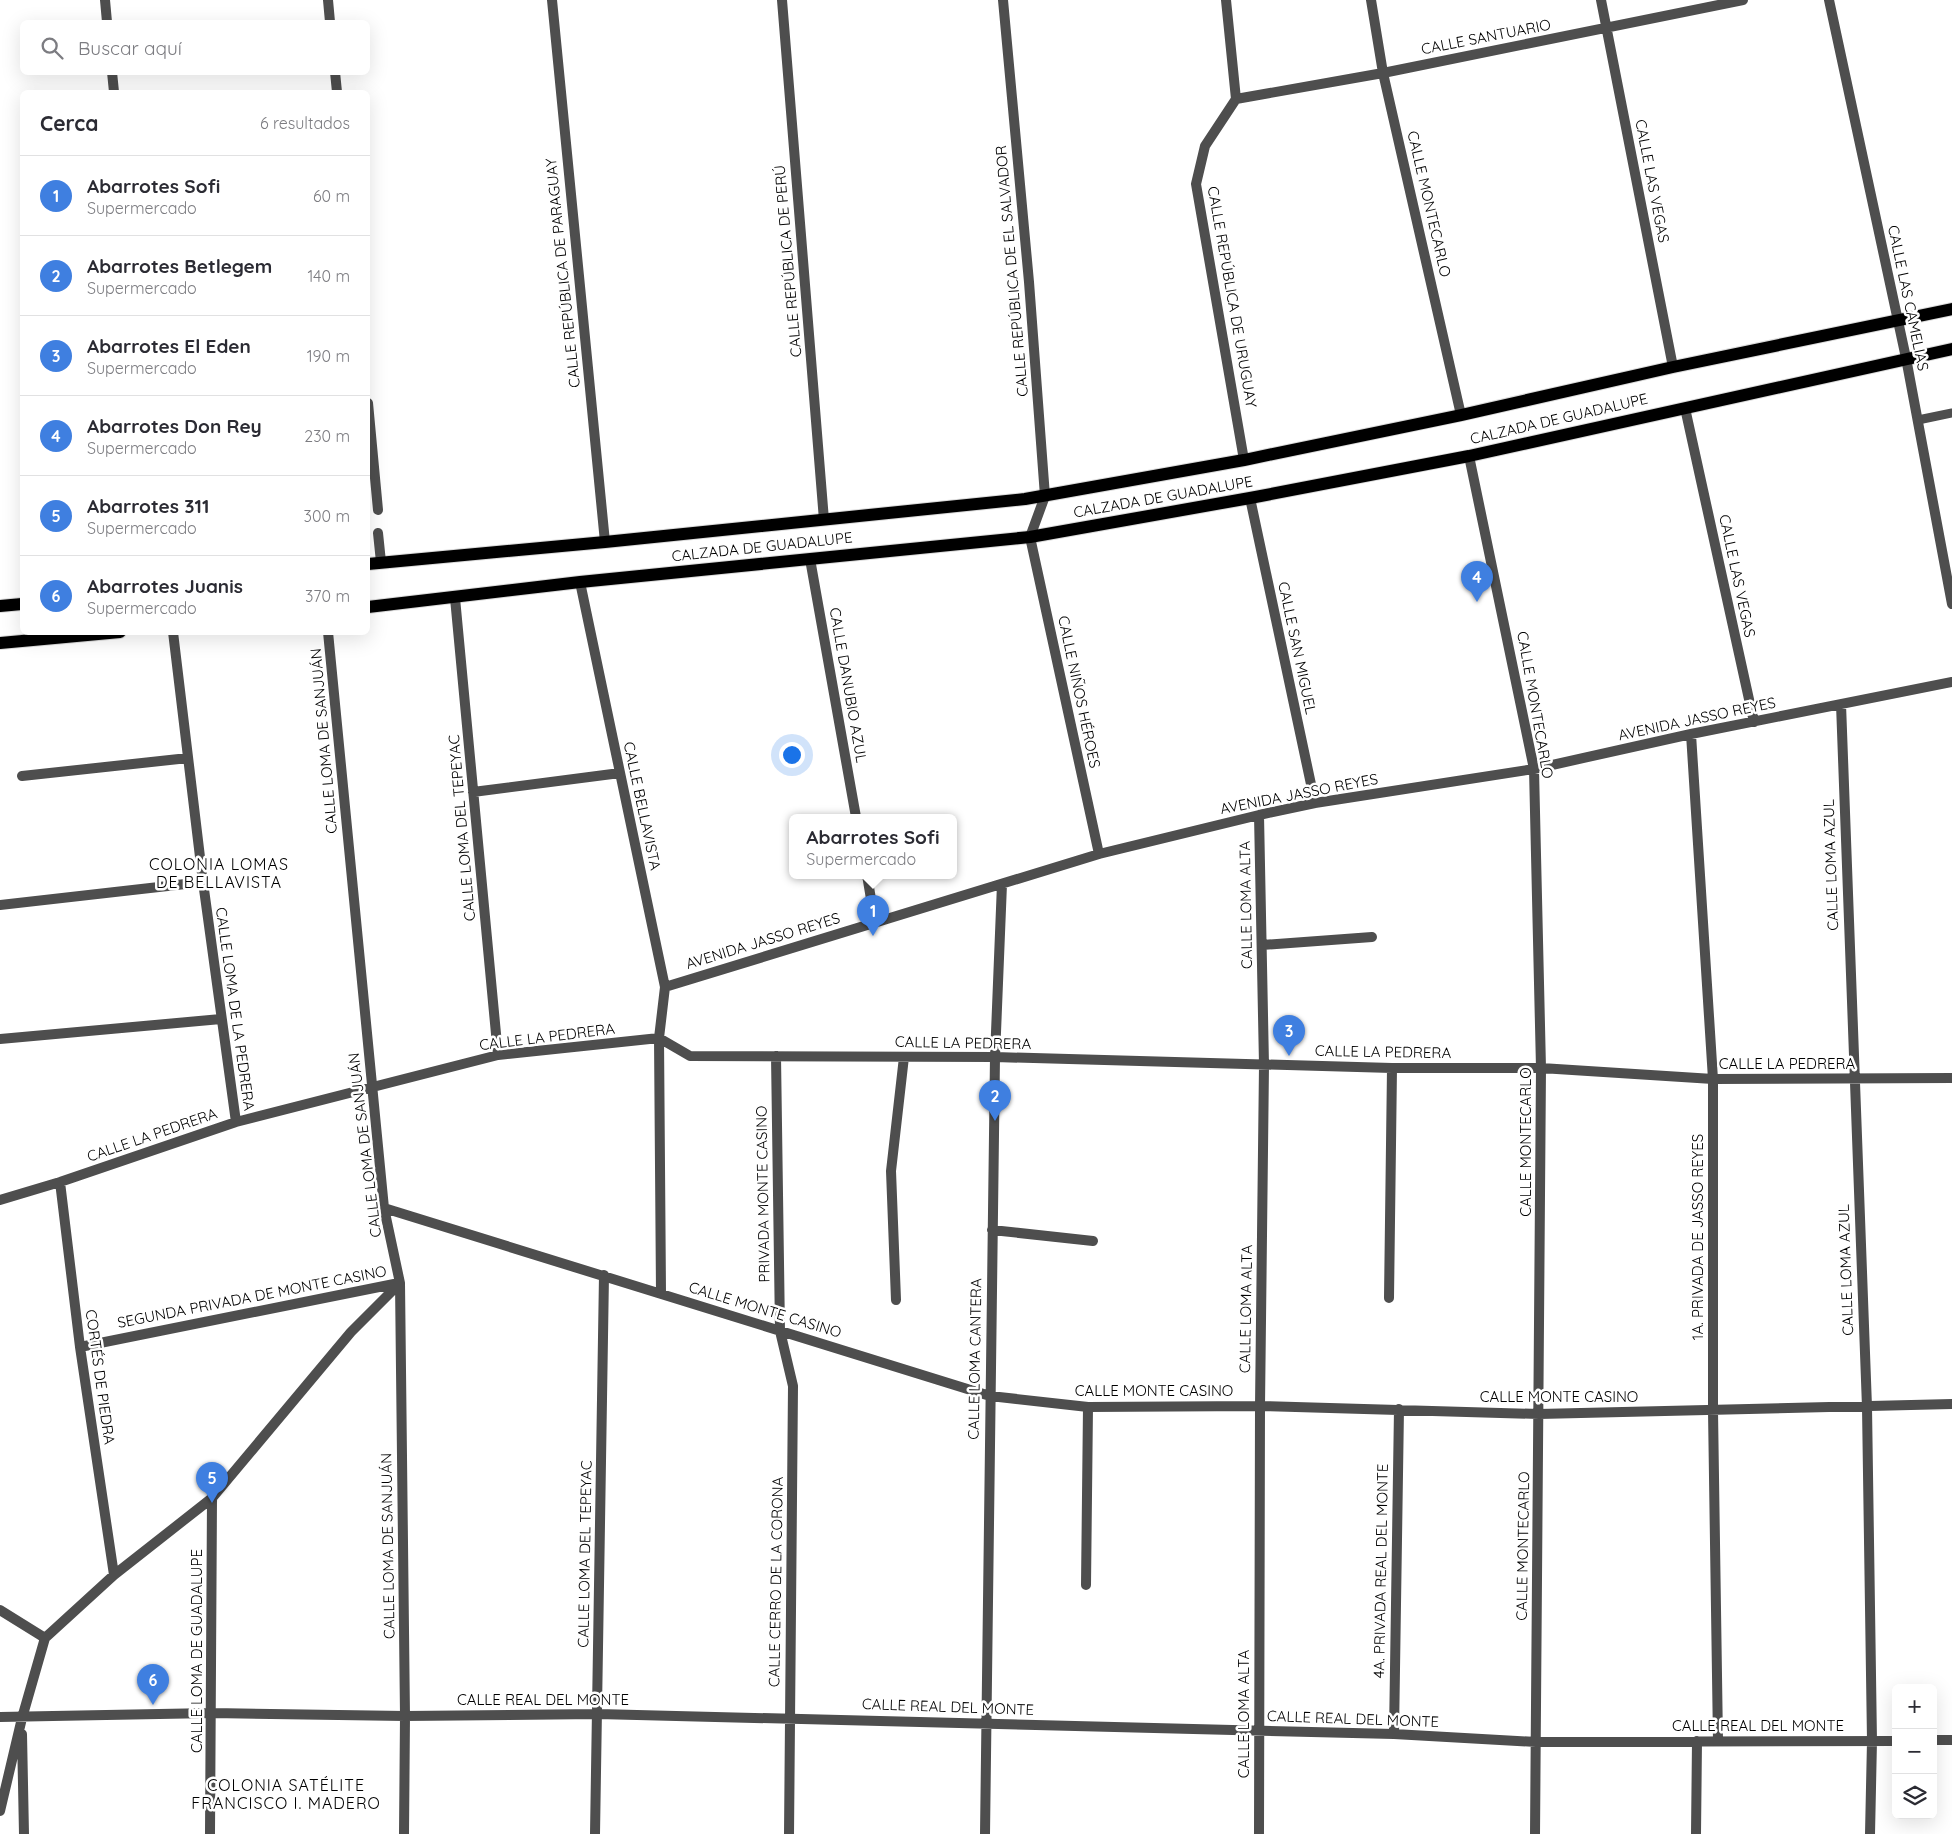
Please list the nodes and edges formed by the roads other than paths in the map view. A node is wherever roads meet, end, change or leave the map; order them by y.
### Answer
1 (105, 0) edge
2 (328, 0) edge
3 (552, 0) edge
4 (782, 0) edge
5 (1003, 0) edge
6 (1226, 0) edge
7 (1371, 0) edge
8 (1601, 0) edge
9 (1742, 0) edge
10 (1828, 0) edge
11 (107, 20) edge
12 (330, 20) edge
13 (1606, 28) junction
14 (1383, 72) junction
15 (112, 75) edge
16 (335, 75) edge
17 (114, 90) edge
18 (337, 90) edge
19 (1236, 100) junction
20 (1952, 309) edge
21 (1897, 320) junction
22 (1952, 349) edge
23 (1906, 358) junction
24 (1673, 367) junction
25 (1685, 408) junction
26 (1952, 413) edge
27 (1461, 415) junction
28 (1918, 420) junction
29 (370, 424) edge
30 (1469, 456) junction
31 (1244, 460) junction
32 (1045, 496) junction
33 (1250, 498) junction
34 (378, 510) dead end
35 (824, 520) junction
36 (378, 533) dead end
37 (1030, 537) junction
38 (605, 542) junction
39 (810, 559) junction
40 (381, 562) junction
41 (370, 564) edge
42 (580, 582) junction
43 (455, 598) junction
44 (20, 604) edge
45 (1952, 604) edge
46 (0, 606) edge
47 (370, 607) edge
48 (87, 635) edge
49 (173, 635) edge
50 (328, 635) edge
51 (0, 643) edge
52 (1952, 682) edge
53 (1841, 704) junction
54 (1754, 722) junction
55 (1691, 734) junction
56 (188, 758) junction
57 (1534, 769) junction
58 (620, 773) junction
59 (22, 776) dead end
60 (473, 792) junction
61 (1315, 804) junction
62 (855, 814) edge
63 (1259, 814) junction
64 (1099, 854) junction
65 (868, 879) edge
66 (202, 882) junction
67 (1002, 884) junction
68 (0, 906) edge
69 (875, 923) junction
70 (1372, 937) dead end
71 (1262, 945) junction
72 (665, 987) junction
73 (220, 1019) junction
74 (659, 1038) junction
75 (0, 1039) edge
76 (498, 1055) junction
77 (776, 1056) junction
78 (904, 1057) junction
79 (995, 1057) junction
80 (1264, 1065) junction
81 (1392, 1068) junction
82 (1541, 1068) junction
83 (1952, 1078) edge
84 (1713, 1079) junction
85 (1854, 1079) junction
86 (372, 1088) junction
87 (236, 1122) junction
88 (60, 1182) junction
89 (0, 1200) edge
90 (384, 1208) junction
91 (992, 1230) junction
92 (1093, 1241) dead end
93 (604, 1275) junction
94 (400, 1283) junction
95 (661, 1293) junction
96 (1389, 1298) dead end
97 (896, 1300) dead end
98 (780, 1331) junction
99 (80, 1346) junction
100 (990, 1396) junction
101 (1952, 1404) edge
102 (1260, 1406) junction
103 (1867, 1407) junction
104 (1088, 1408) junction
105 (1399, 1409) junction
106 (1713, 1411) junction
107 (1539, 1414) junction
108 (212, 1498) junction
109 (114, 1575) junction
110 (1086, 1585) dead end
111 (0, 1610) edge
112 (45, 1638) junction
113 (212, 1713) junction
114 (598, 1714) junction
115 (405, 1716) junction
116 (0, 1717) edge
117 (790, 1717) junction
118 (22, 1718) junction
119 (985, 1723) junction
120 (1259, 1732) junction
121 (1394, 1734) junction
122 (1718, 1740) junction
123 (1937, 1740) edge
124 (1952, 1740) edge
125 (1697, 1741) junction
126 (1872, 1741) junction
127 (1892, 1741) edge
128 (1536, 1742) junction
129 (0, 1811) edge
130 (24, 1834) edge
131 (210, 1834) edge
132 (404, 1834) edge
133 (595, 1834) edge
134 (789, 1834) edge
135 (985, 1834) edge
136 (1259, 1834) edge
137 (1535, 1834) edge
138 (1696, 1834) edge
139 (1870, 1834) edge

1 - 11 street
2 - 12 street
3 - 38 street, CALLE REPÚBLICA DE PARAGUAY
4 - 35 street, CALLE REPÚBLICA DE PERÚ
5 - 32 street, CALLE REPÚBLICA DE EL SALVADOR
6 - 19 street
7 - 14 street, CALLE MONTECARLO
8 - 13 street, CALLE LAS VEGAS
9 - 13 street, CALLE SANTUARIO
10 - 21 street, CALLE LAS CAMELIAS
13 - 14 street, CALLE SANTUARIO
13 - 24 street, CALLE LAS VEGAS
14 - 19 street, CALLE SANTUARIO
14 - 27 street, CALLE MONTECARLO
15 - 17 street
16 - 18 street
19 - 31 street, CALLE REPÚBLICA DE URUGUAY
20 - 21 main road, CALZADA DE GUADALUPE
21 - 23 street, CALLE LAS CAMELIAS
21 - 24 main road, CALZADA DE GUADALUPE
22 - 23 main road, CALZADA DE GUADALUPE
23 - 25 main road, CALZADA DE GUADALUPE
23 - 28 street, CALLE LAS CAMELIAS
24 - 27 main road, CALZADA DE GUADALUPE
25 - 30 main road, CALZADA DE GUADALUPE
25 - 54 street, CALLE LAS VEGAS
26 - 28 lane
27 - 31 main road, CALZADA DE GUADALUPE
28 - 45 street, CALLE LAS CAMELIAS
29 - 34 street
30 - 33 main road, CALZADA DE GUADALUPE
30 - 57 street, CALLE MONTECARLO
31 - 32 main road, CALZADA DE GUADALUPE
32 - 35 main road, CALZADA DE GUADALUPE
32 - 37 street, CALLE REPÚBLICA DE EL SALVADOR
33 - 37 main road, CALZADA DE GUADALUPE
33 - 61 street, CALLE SAN MIGUEL
35 - 38 main road, CALZADA DE GUADALUPE
36 - 40 street
37 - 39 main road, CALZADA DE GUADALUPE
37 - 64 street, CALLE NIÑOS HÉROES
38 - 40 main road, CALZADA DE GUADALUPE
39 - 42 main road, CALZADA DE GUADALUPE
39 - 62 street, CALLE DANUBIO AZUL
40 - 41 main road, CALZADA DE GUADALUPE
42 - 43 main road, CALZADA DE GUADALUPE
42 - 58 street, CALLE BELLAVISTA
43 - 47 main road, CALZADA DE GUADALUPE
43 - 60 street, CALLE LOMA DEL TEPEYAC
44 - 46 main road
48 - 51 main road
49 - 56 street, CALLE LOMA DE LA PEDRERA
50 - 86 street, CALLE LOMA DE SANJUÁN
52 - 53 street, AVENIDA JASSO REYES
53 - 54 street, AVENIDA JASSO REYES
53 - 85 street, CALLE LOMA AZUL
54 - 55 street, AVENIDA JASSO REYES
55 - 57 street, AVENIDA JASSO REYES
55 - 84 street, 1A. PRIVADA DE JASSO REYES
56 - 59 street
56 - 66 street, CALLE LOMA DE LA PEDRERA
57 - 61 street, AVENIDA JASSO REYES
57 - 82 street, CALLE MONTECARLO
58 - 60 street
58 - 72 street, CALLE BELLAVISTA
60 - 76 street, CALLE LOMA DEL TEPEYAC
61 - 63 street, AVENIDA JASSO REYES
63 - 64 street, AVENIDA JASSO REYES
63 - 71 street, CALLE LOMA ALTA
64 - 67 street, AVENIDA JASSO REYES
65 - 69 street
66 - 68 street
66 - 73 street, CALLE LOMA DE LA PEDRERA
67 - 69 street, AVENIDA JASSO REYES
67 - 79 street, CALLE LOMA CANTERA
69 - 72 street, AVENIDA JASSO REYES
70 - 71 street
71 - 80 street, CALLE LOMA ALTA
72 - 74 street, CALLE BELLAVISTA
73 - 75 street
73 - 87 street, CALLE LOMA DE LA PEDRERA
74 - 76 street, CALLE LA PEDRERA
74 - 77 street, CALLE LA PEDRERA
74 - 95 street
76 - 86 street, CALLE LA PEDRERA
77 - 78 street, CALLE LA PEDRERA
77 - 98 street, PRIVADA MONTE CASINO
78 - 79 street, CALLE LA PEDRERA
78 - 97 street
79 - 80 street, CALLE LA PEDRERA
79 - 91 street, CALLE LOMA CANTERA
80 - 81 street, CALLE LA PEDRERA
80 - 102 street, CALLE LOMA ALTA
81 - 82 street, CALLE LA PEDRERA
81 - 96 street
82 - 84 street, CALLE LA PEDRERA
82 - 107 street, CALLE MONTECARLO
83 - 85 street, CALLE LA PEDRERA
84 - 85 street, CALLE LA PEDRERA
84 - 106 street, 1A. PRIVADA DE JASSO REYES
85 - 103 street, CALLE LOMA AZUL
86 - 87 street, CALLE LA PEDRERA
86 - 90 street, CALLE LOMA DE SANJUÁN
87 - 88 street, CALLE LA PEDRERA
88 - 89 street, CALLE LA PEDRERA
88 - 99 street, CORTÉS DE PIEDRA
90 - 93 street, CALLE MONTE CASINO
90 - 94 street, CALLE LOMA DE SANJUÁN
91 - 92 street
91 - 100 street, CALLE LOMA CANTERA
93 - 95 street, CALLE MONTE CASINO
93 - 114 street, CALLE LOMA DEL TEPEYAC
94 - 99 street, SEGUNDA PRIVADA DE MONTE CASINO
94 - 108 street
94 - 115 street, CALLE LOMA DE SANJUÁN
95 - 98 street, CALLE MONTE CASINO
98 - 100 street, CALLE MONTE CASINO
98 - 117 street, CALLE CERRO DE LA CORONA
99 - 109 street, CORTÉS DE PIEDRA
100 - 104 street, CALLE MONTE CASINO
100 - 119 street, CALLE LOMA CANTERA
101 - 103 street, CALLE MONTE CASINO
102 - 104 street, CALLE MONTE CASINO
102 - 105 street, CALLE MONTE CASINO
102 - 120 street, CALLE LOMA ALTA
103 - 106 street, CALLE MONTE CASINO
103 - 126 street, CALLE LOMA AZUL
104 - 110 street
105 - 107 street, CALLE MONTE CASINO
105 - 121 street, 4A. PRIVADA REAL DEL MONTE
106 - 107 street, CALLE MONTE CASINO
106 - 122 street, 1A. PRIVADA DE JASSO REYES
107 - 128 street, CALLE MONTECARLO
108 - 109 street
108 - 113 street, CALLE LOMA DE GUADALUPE
109 - 112 street
111 - 112 street
112 - 118 street
113 - 115 street, CALLE REAL DEL MONTE
113 - 118 street, CALLE REAL DEL MONTE
113 - 131 street, CALLE LOMA DE GUADALUPE
114 - 115 street, CALLE REAL DEL MONTE
114 - 117 street, CALLE REAL DEL MONTE
114 - 133 street, CALLE LOMA DEL TEPEYAC
115 - 132 street, CALLE LOMA DE SANJUÁN
116 - 118 street, CALLE REAL DEL MONTE
117 - 119 street, CALLE REAL DEL MONTE
117 - 134 street, CALLE CERRO DE LA CORONA
118 - 129 street
118 - 130 street
119 - 120 street, CALLE REAL DEL MONTE
119 - 135 street, CALLE LOMA CANTERA
120 - 121 street, CALLE REAL DEL MONTE
120 - 136 street, CALLE LOMA ALTA
121 - 128 street, CALLE REAL DEL MONTE
122 - 125 street, CALLE REAL DEL MONTE
122 - 126 street, CALLE REAL DEL MONTE
123 - 124 street
125 - 128 street, CALLE REAL DEL MONTE
125 - 138 street
126 - 127 street, CALLE REAL DEL MONTE
126 - 139 street, CALLE LOMA AZUL
128 - 137 street, CALLE MONTECARLO

